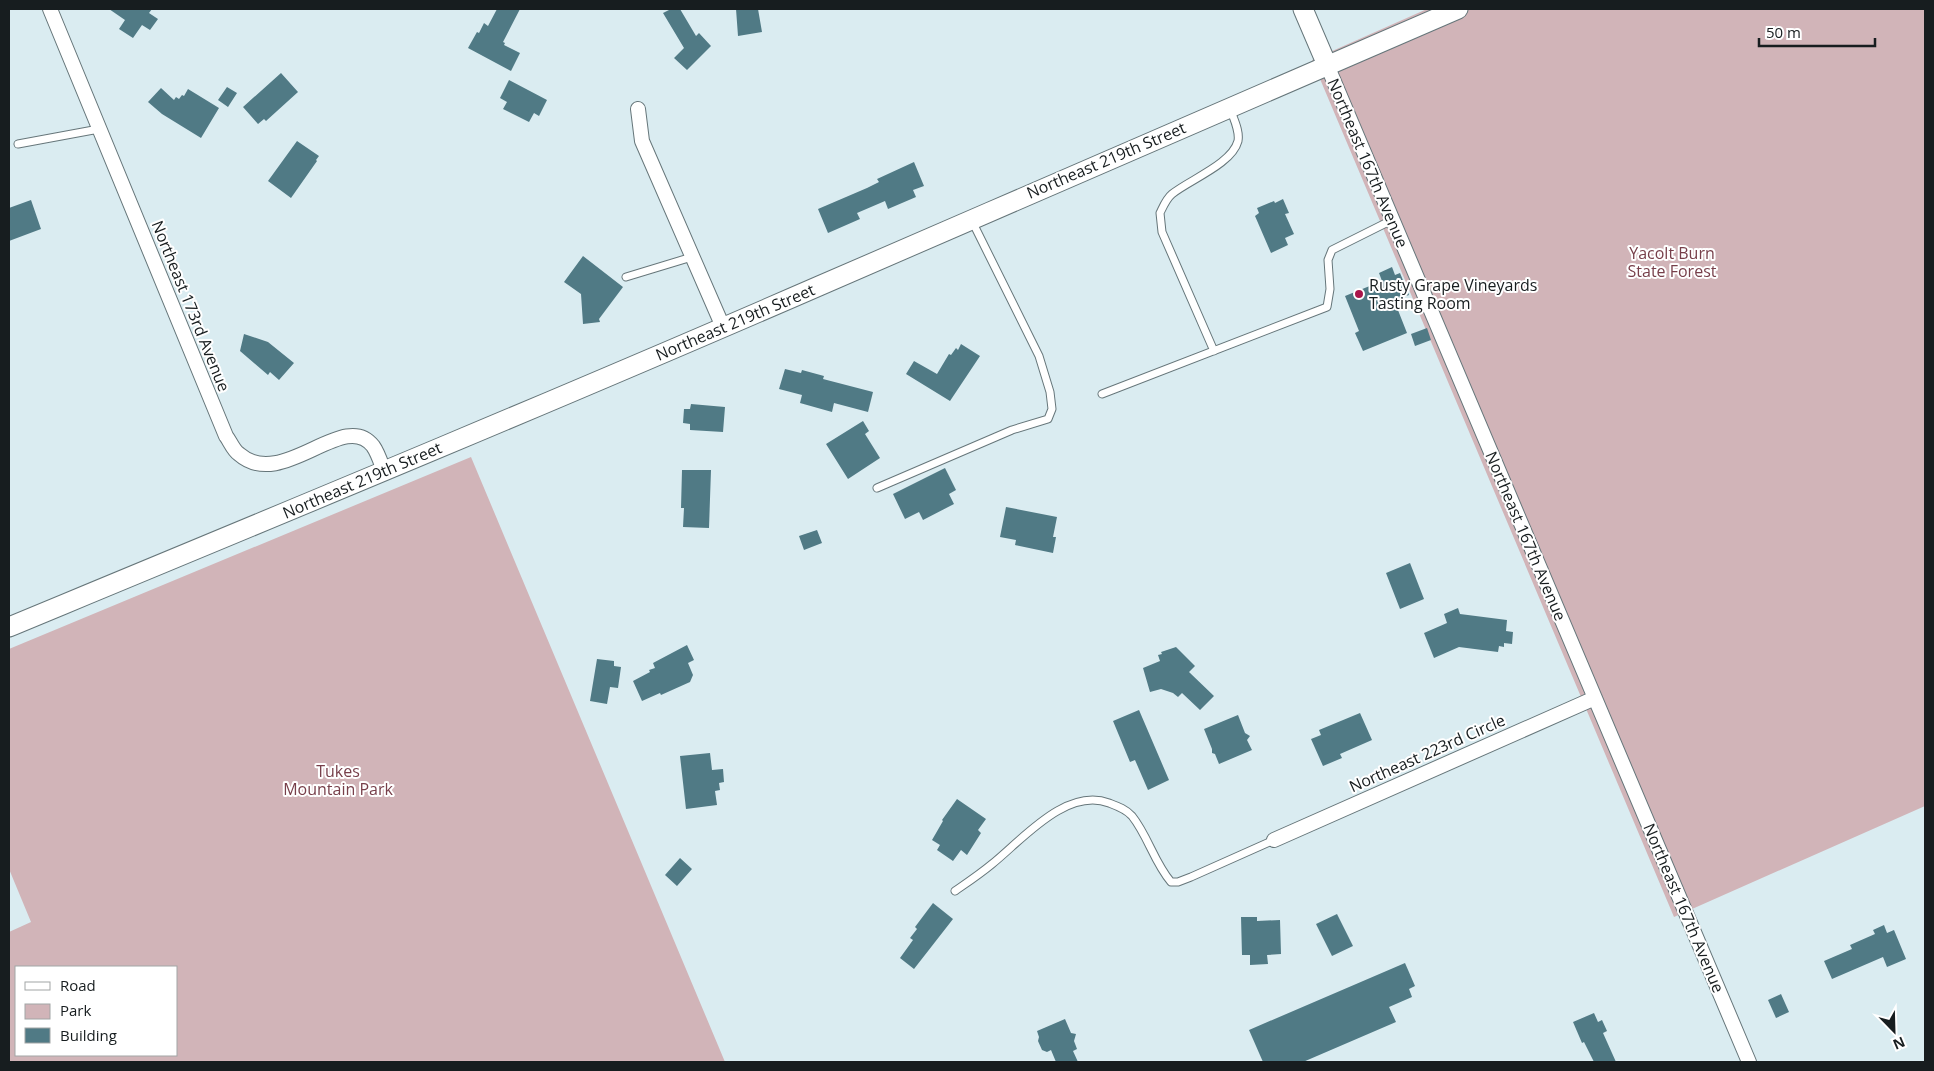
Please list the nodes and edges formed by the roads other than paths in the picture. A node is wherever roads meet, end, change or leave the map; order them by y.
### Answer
1 (50, 9) edge
2 (1303, 9) edge
3 (1458, 9) edge
4 (1327, 65) junction
5 (1229, 107) junction
6 (638, 109) dead end
7 (99, 129) junction
8 (18, 144) dead end
9 (971, 219) junction
10 (1392, 220) junction
11 (692, 257) junction
12 (626, 277) dead end
13 (723, 327) junction
14 (1214, 351) junction
15 (1102, 394) dead end
16 (384, 471) junction
17 (877, 488) dead end
18 (9, 627) edge
19 (1595, 698) junction
20 (1274, 840) joint
21 (955, 892) dead end
22 (1750, 1062) edge

1 - 7 street, Northeast 173rd Avenue
2 - 4 street, Northeast 167th Avenue
3 - 4 street, Northeast 219th Street
4 - 5 street, Northeast 219th Street
4 - 10 street, Northeast 167th Avenue
5 - 9 street, Northeast 219th Street
5 - 14 lane
6 - 11 street
7 - 8 lane
7 - 16 street, Northeast 173rd Avenue
9 - 13 street, Northeast 219th Street
9 - 17 lane
10 - 14 lane
10 - 19 street, Northeast 167th Avenue
11 - 12 lane
11 - 13 street
13 - 16 street, Northeast 219th Street
14 - 15 lane
16 - 18 street, Northeast 219th Street
19 - 20 street, Northeast 223rd Circle
19 - 22 street, Northeast 167th Avenue
20 - 21 lane

